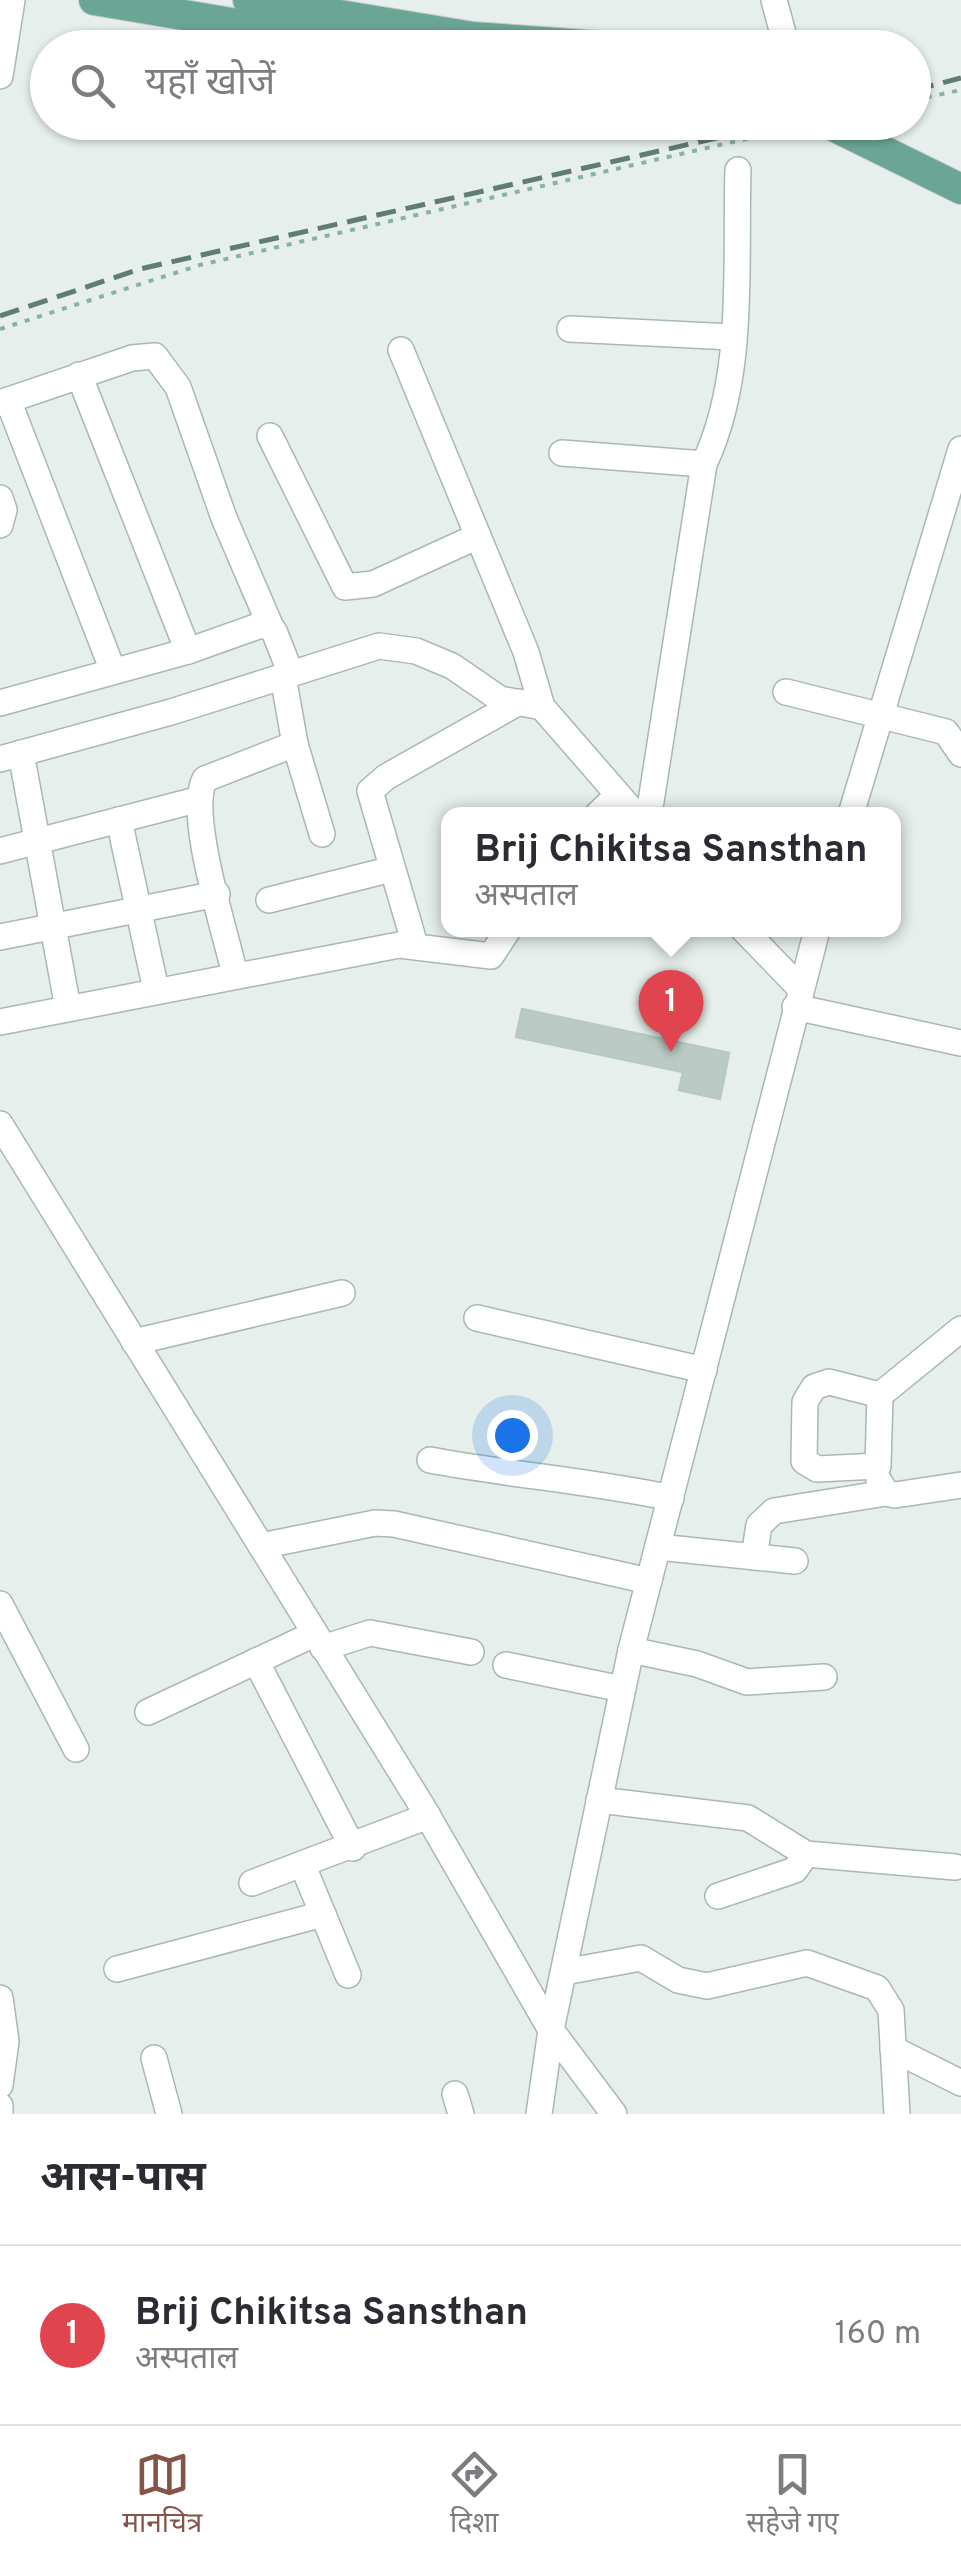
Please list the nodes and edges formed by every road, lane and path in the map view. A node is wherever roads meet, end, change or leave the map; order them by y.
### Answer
1 (12, 0) edge
2 (94, 0) edge
3 (248, 0) edge
4 (774, 0) edge
5 (273, 30) edge
6 (436, 30) edge
7 (782, 30) edge
8 (0, 76) edge
9 (961, 90) edge
10 (931, 96) edge
11 (738, 140) edge
12 (861, 140) edge
13 (899, 140) edge
14 (961, 169) edge
15 (738, 170) dead end
16 (961, 190) edge
17 (0, 329) edge
18 (570, 330) dead end
19 (732, 337) junction
20 (402, 350) dead end
21 (78, 375) junction
22 (4, 402) edge
23 (270, 436) dead end
24 (961, 450) edge
25 (562, 454) dead end
26 (704, 464) junction
27 (0, 498) edge
28 (0, 524) edge
29 (478, 536) junction
30 (270, 624) junction
31 (188, 651) junction
32 (112, 671) junction
33 (287, 675) junction
34 (786, 692) dead end
35 (0, 703) edge
36 (530, 705) junction
37 (882, 712) junction
38 (295, 744) junction
39 (961, 754) edge
40 (11, 756) edge
41 (200, 800) junction
42 (627, 805) edge
43 (650, 807) edge
44 (853, 807) edge
45 (118, 820) junction
46 (322, 834) dead end
47 (38, 841) junction
48 (0, 851) edge
49 (392, 869) junction
50 (217, 894) junction
51 (269, 900) dead end
52 (139, 910) junction
53 (54, 926) junction
54 (0, 937) edge
55 (504, 937) edge
56 (749, 937) edge
57 (815, 937) edge
58 (415, 945) junction
59 (234, 975) junction
60 (156, 990) junction
61 (797, 998) junction
62 (68, 1008) junction
63 (0, 1022) edge
64 (961, 1043) edge
65 (0, 1124) edge
66 (342, 1294) dead end
67 (477, 1318) dead end
68 (961, 1329) edge
69 (134, 1342) junction
70 (704, 1370) junction
71 (880, 1395) junction
72 (430, 1460) dead end
73 (878, 1466) junction
74 (961, 1485) edge
75 (886, 1493) junction
76 (671, 1498) junction
77 (261, 1546) junction
78 (658, 1547) junction
79 (754, 1557) junction
80 (795, 1561) dead end
81 (649, 1581) junction
82 (0, 1604) edge
83 (318, 1640) junction
84 (631, 1650) junction
85 (471, 1652) dead end
86 (256, 1661) junction
87 (506, 1665) dead end
88 (824, 1678) dead end
89 (622, 1689) junction
90 (148, 1712) dead end
91 (76, 1749) dead end
92 (599, 1800) junction
93 (428, 1816) junction
94 (353, 1848) junction
95 (806, 1854) junction
96 (303, 1866) junction
97 (955, 1867) dead end
98 (252, 1883) dead end
99 (718, 1896) dead end
100 (322, 1914) junction
101 (116, 1969) dead end
102 (564, 1972) junction
103 (348, 1975) dead end
104 (0, 1998) edge
105 (551, 2030) junction
106 (893, 2048) junction
107 (154, 2058) dead end
108 (961, 2082) edge
109 (0, 2086) edge
110 (0, 2106) edge
111 (0, 2114) edge
112 (169, 2114) edge
113 (538, 2114) edge
114 (614, 2114) edge
115 (897, 2114) edge

1 - 8 street
2 - 5 main road
3 - 6 main road
4 - 7 street
9 - 10 path
11 - 17 path
12 - 16 main road
13 - 14 main road
15 - 19 street
18 - 19 street
19 - 26 street
20 - 29 street
21 - 22 street
21 - 30 street
21 - 31 street
22 - 32 street
23 - 29 street
24 - 37 street
25 - 26 street
26 - 43 street
27 - 28 street
29 - 36 street
30 - 31 street
30 - 33 street
31 - 32 street
32 - 35 street
33 - 36 street
33 - 38 street
33 - 40 street
34 - 37 street
36 - 42 street
36 - 49 street
37 - 39 street
37 - 44 street
38 - 41 street
38 - 46 street
40 - 47 street
41 - 45 street
41 - 50 street
45 - 47 street
45 - 52 street
47 - 48 street
47 - 53 street
49 - 51 street
49 - 58 street
50 - 52 street
50 - 59 street
52 - 53 street
52 - 60 street
53 - 54 street
53 - 62 street
55 - 58 street
56 - 61 street
57 - 61 street
58 - 59 street
59 - 60 street
60 - 62 street
61 - 64 street
61 - 70 street
62 - 63 street
65 - 69 street
66 - 69 street
67 - 70 street
68 - 71 street
69 - 77 street
70 - 76 street
71 - 73 street
71 - 73 street
72 - 76 street
73 - 75 street
74 - 75 street
75 - 79 street
76 - 78 street
77 - 81 street
77 - 83 street
78 - 79 street
78 - 81 street
79 - 80 street
81 - 84 street
82 - 91 street
83 - 85 street
83 - 86 street
83 - 93 street
84 - 88 street
84 - 89 street
86 - 90 street
86 - 94 street
87 - 89 street
89 - 92 street
92 - 95 street
92 - 102 street
93 - 94 street
93 - 105 street
94 - 96 street
95 - 97 street
95 - 99 street
96 - 98 street
96 - 100 street
100 - 101 street
100 - 103 street
102 - 105 street
102 - 106 street
104 - 109 street
105 - 113 street
105 - 114 street
106 - 108 street
106 - 115 street
107 - 112 street
110 - 111 street

